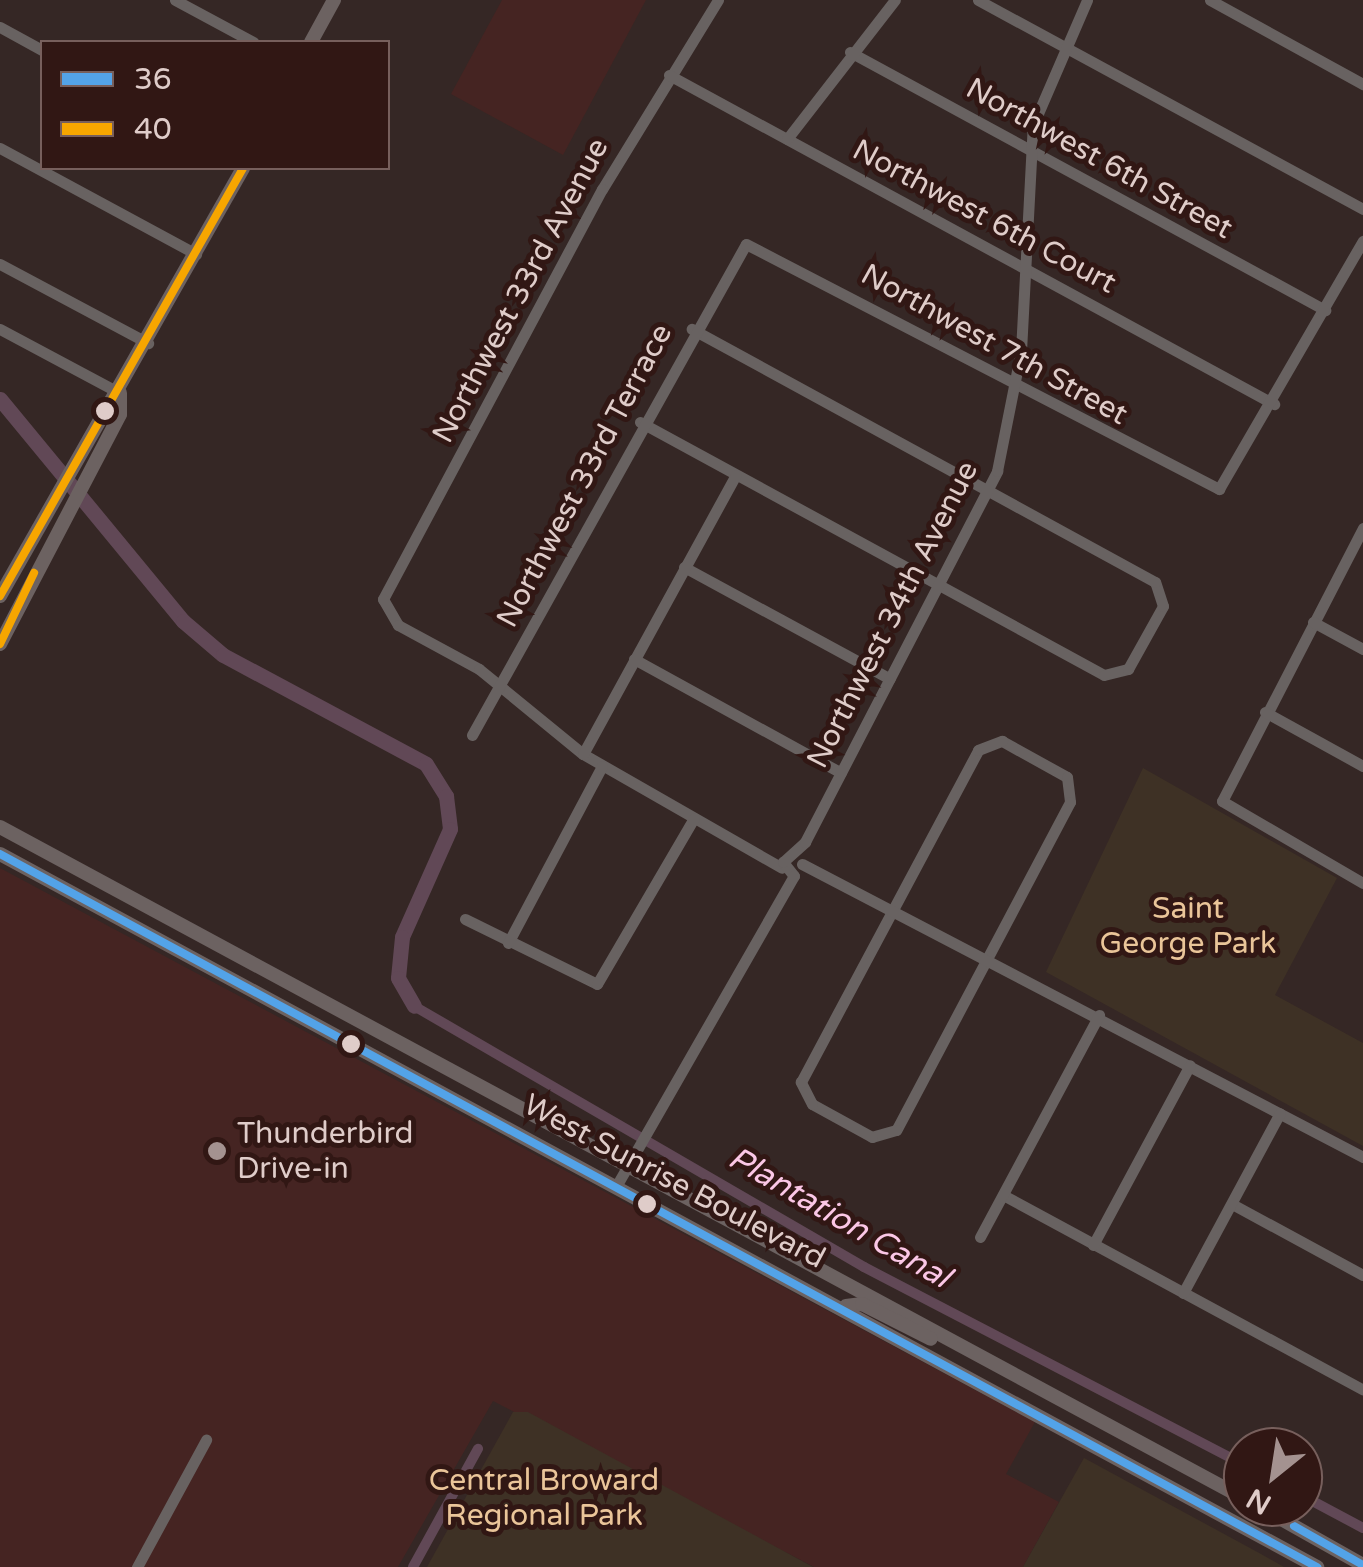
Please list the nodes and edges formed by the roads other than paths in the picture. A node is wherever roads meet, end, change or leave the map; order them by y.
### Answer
1 (175, 0) edge
2 (334, 0) edge
3 (718, 0) edge
4 (895, 0) edge
5 (978, 0) edge
6 (1088, 0) edge
7 (1210, 0) edge
8 (0, 27) edge
9 (250, 40) edge
10 (312, 40) edge
11 (1062, 45) junction
12 (40, 49) edge
13 (850, 52) junction
14 (669, 74) junction
15 (1363, 84) edge
16 (787, 139) junction
17 (0, 148) edge
18 (1028, 149) junction
19 (40, 170) edge
20 (41, 170) edge
21 (242, 170) edge
22 (1363, 209) edge
23 (1363, 241) edge
24 (746, 244) joint
25 (196, 254) junction
26 (0, 264) edge
27 (1025, 267) junction
28 (1325, 310) junction
29 (0, 330) edge
30 (692, 330) junction
31 (148, 342) junction
32 (1017, 386) junction
33 (120, 393) junction
34 (1274, 404) junction
35 (640, 422) junction
36 (736, 475) junction
37 (989, 491) junction
38 (1363, 528) edge
39 (24, 549) junction
40 (684, 567) junction
41 (29, 582) junction
42 (941, 586) junction
43 (0, 596) edge
44 (1313, 622) junction
45 (0, 644) edge
46 (1363, 650) edge
47 (634, 659) junction
48 (890, 679) junction
49 (500, 686) junction
50 (1264, 712) junction
51 (472, 734) dead end
52 (583, 754) junction
53 (602, 766) junction
54 (1363, 766) edge
55 (841, 773) junction
56 (694, 818) junction
57 (0, 827) edge
58 (0, 854) edge
59 (792, 866) junction
60 (1363, 884) edge
61 (890, 914) junction
62 (465, 919) dead end
63 (508, 942) junction
64 (984, 965) junction
65 (1100, 1016) junction
66 (1190, 1064) junction
67 (1280, 1114) junction
68 (1363, 1158) edge
69 (628, 1165) junction
70 (618, 1184) junction
71 (1003, 1195) junction
72 (1232, 1204) junction
73 (980, 1237) dead end
74 (1093, 1245) junction
75 (1363, 1275) edge
76 (1184, 1293) junction
77 (846, 1306) junction
78 (990, 1361) junction
79 (1363, 1390) edge
80 (206, 1440) dead end
81 (1223, 1487) edge
82 (1296, 1527) edge
83 (1363, 1565) edge
84 (136, 1567) edge
85 (1317, 1567) edge

1 - 9 street
2 - 10 main road
3 - 14 street, Northwest 33rd Avenue
4 - 13 street
5 - 11 street
6 - 11 street, Northwest 34th Avenue
7 - 15 street
8 - 12 street
11 - 18 street, Northwest 34th Avenue
11 - 22 street
13 - 16 street
13 - 18 street, Northwest 6th Street
14 - 16 street, Northwest 6th Court
14 - 49 street, Northwest 33rd Avenue
16 - 27 street, Northwest 6th Court
17 - 19 street
18 - 27 street, Northwest 34th Avenue
18 - 28 street, Northwest 6th Street
20 - 25 street
21 - 25 main road
23 - 28 street
24 - 30 street, Northwest 33rd Terrace
24 - 32 street, Northwest 7th Street
25 - 31 main road
26 - 31 street
27 - 32 street, Northwest 34th Avenue
27 - 34 street, Northwest 6th Court
28 - 34 street
29 - 33 street
30 - 35 street, Northwest 33rd Terrace
30 - 37 street
31 - 33 main road
32 - 34 street, Northwest 7th Street
32 - 37 street, Northwest 34th Avenue
33 - 39 main road
33 - 41 main road
35 - 36 street
35 - 49 street, Northwest 33rd Terrace
36 - 40 street
36 - 42 street
37 - 42 street, Northwest 34th Avenue
37 - 42 street
38 - 44 street
39 - 41 main road
39 - 43 main road
40 - 47 street
40 - 48 street
41 - 45 main road
42 - 48 street, Northwest 34th Avenue
44 - 46 street
44 - 50 street
47 - 52 street
47 - 55 street
48 - 55 street, Northwest 34th Avenue
49 - 51 street, Northwest 33rd Terrace
49 - 52 street
50 - 54 street
50 - 60 street
52 - 53 street
53 - 56 street
53 - 63 street
55 - 59 street, Northwest 34th Avenue
56 - 59 street
56 - 63 street
57 - 69 main road, West Sunrise Boulevard
58 - 70 main road, West Sunrise Boulevard
59 - 61 street
59 - 69 street
61 - 64 street
61 - 64 street
61 - 64 street
62 - 63 street
64 - 65 street
65 - 66 street
65 - 71 street
66 - 67 street
66 - 74 street
67 - 68 street
67 - 72 street
69 - 70 street
69 - 78 main road, West Sunrise Boulevard
70 - 77 main road, West Sunrise Boulevard
71 - 73 street
71 - 74 street
72 - 75 street
72 - 76 street
74 - 76 street
76 - 79 street
77 - 78 main road
77 - 85 main road, West Sunrise Boulevard
78 - 81 main road, West Sunrise Boulevard
80 - 84 street
82 - 83 main road

